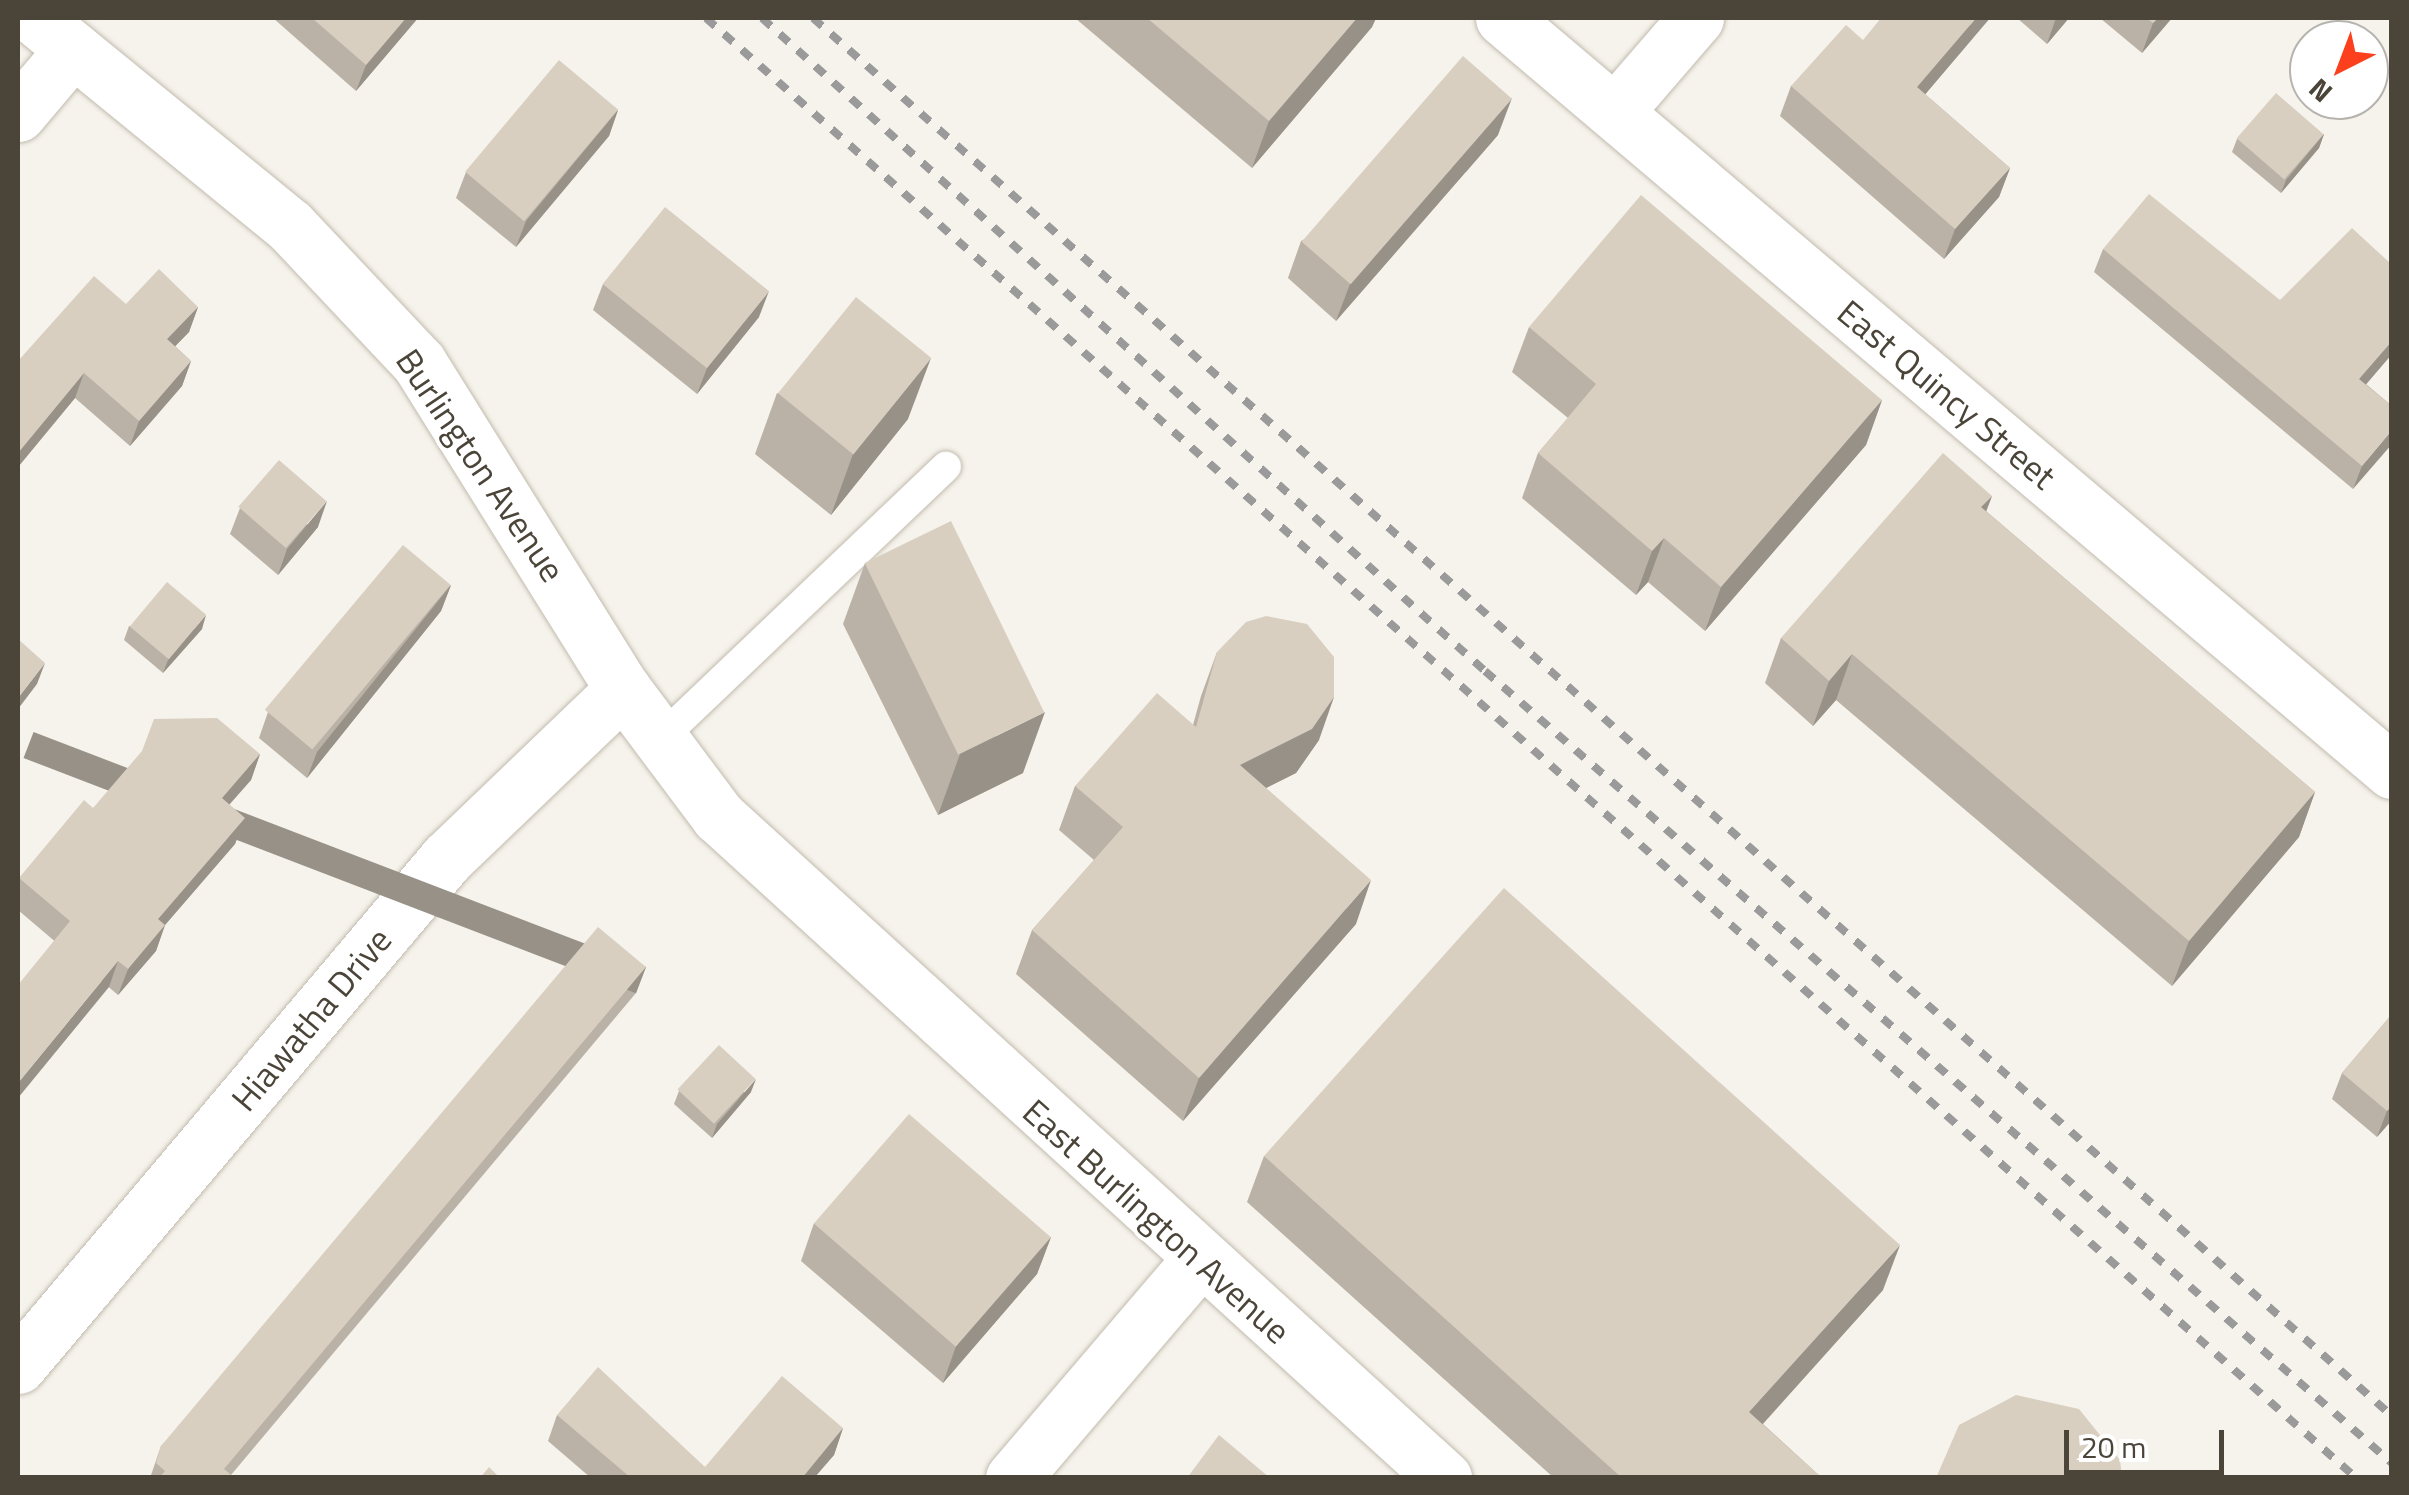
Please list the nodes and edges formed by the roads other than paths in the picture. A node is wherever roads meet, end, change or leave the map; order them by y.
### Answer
1 (1504, 18) edge
2 (1696, 18) edge
3 (54, 33) edge
4 (1615, 112) junction
5 (18, 114) edge
6 (946, 466) dead end
7 (623, 689) junction
8 (660, 740) junction
9 (2392, 772) edge
10 (870, 964) joint
11 (1199, 1260) junction
12 (18, 1366) edge
13 (1013, 1478) edge
14 (1444, 1478) edge

1 - 4 street, East Quincy Street
2 - 4 street
3 - 5 street
3 - 7 street, Burlington Avenue
4 - 9 street, East Quincy Street
6 - 8 lane
7 - 8 street, Burlington Avenue
7 - 12 street, Hiawatha Drive
8 - 10 street, Burlington Avenue
10 - 11 street, East Burlington Avenue
11 - 13 street
11 - 14 street, East Burlington Avenue

